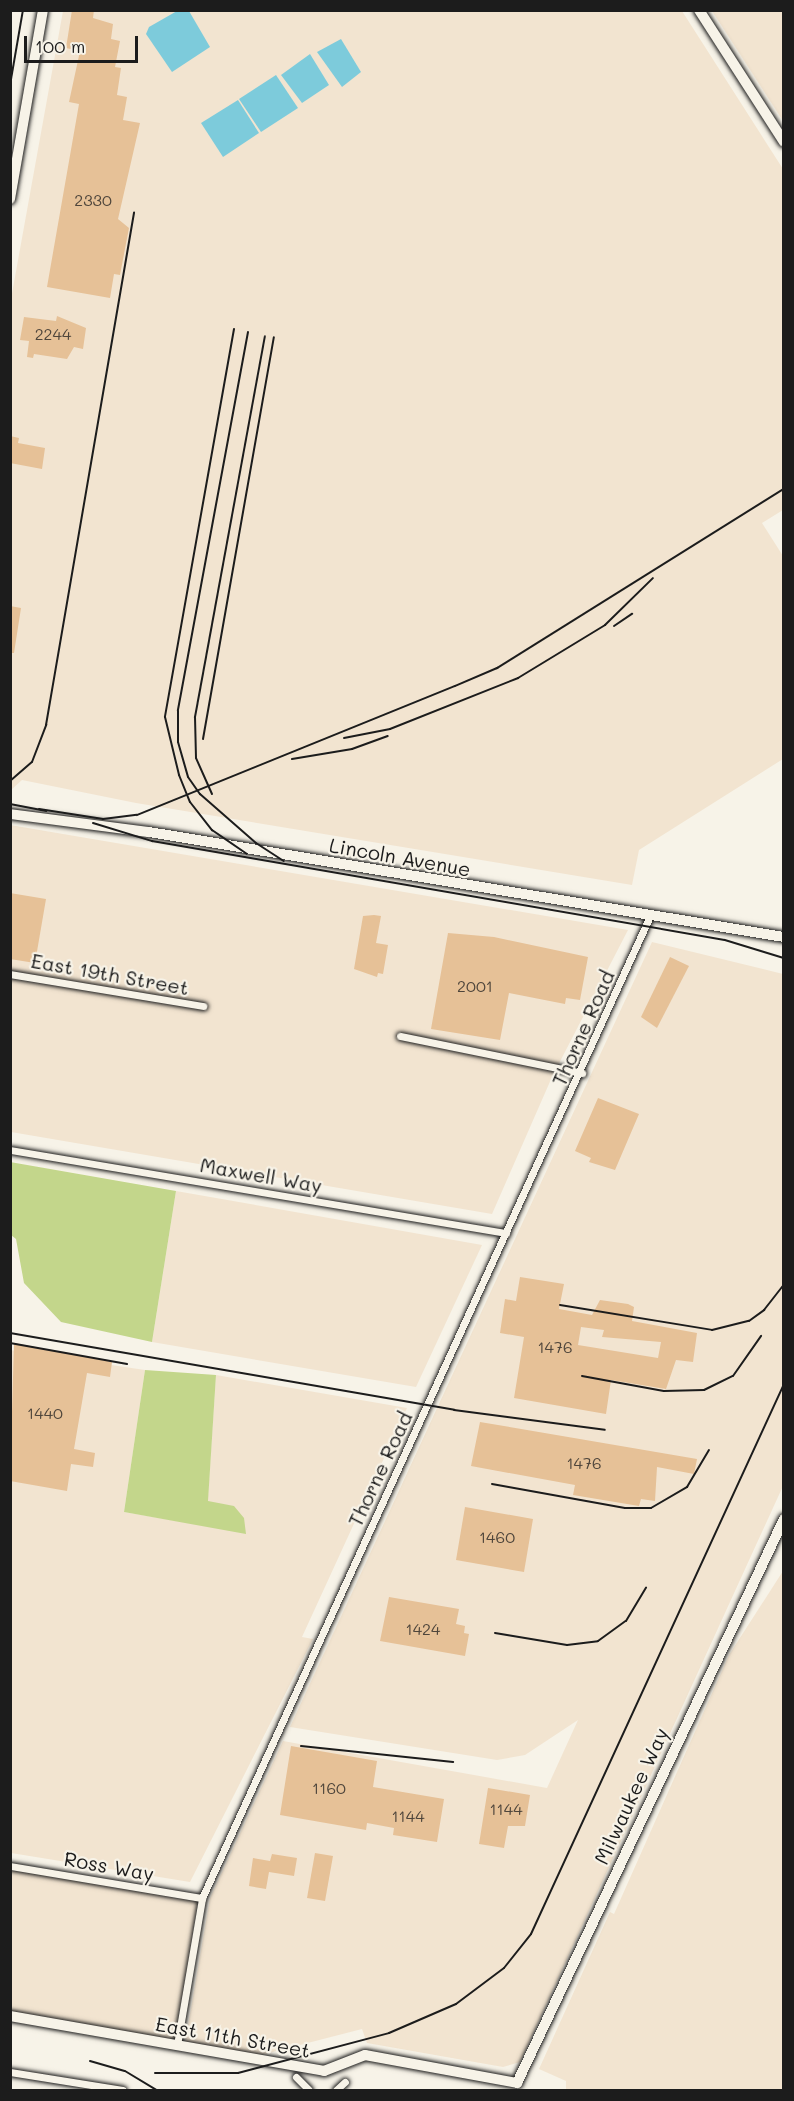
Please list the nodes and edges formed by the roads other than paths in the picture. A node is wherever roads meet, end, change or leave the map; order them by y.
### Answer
1 (43, 10) edge
2 (699, 10) edge
3 (783, 142) edge
4 (10, 199) edge
5 (10, 814) edge
6 (649, 918) junction
7 (780, 936) edge
8 (10, 974) edge
9 (203, 1006) dead end
10 (400, 1036) dead end
11 (582, 1073) junction
12 (10, 1150) edge
13 (506, 1233) junction
14 (783, 1519) edge
15 (10, 1866) edge
16 (202, 1898) junction
17 (10, 2016) edge
18 (177, 2045) junction
19 (10, 2072) edge
20 (296, 2077) dead end
21 (345, 2082) dead end
22 (516, 2087) edge
23 (123, 2091) edge
24 (309, 2091) edge
25 (336, 2091) edge

1 - 4 street
2 - 3 street
5 - 6 street, Lincoln Avenue
6 - 7 street, Lincoln Avenue
6 - 11 street, Thorne Road
8 - 9 street, East 19th Street
10 - 11 street
11 - 13 street, Thorne Road
12 - 13 street, Maxwell Way
13 - 16 street, Thorne Road
14 - 22 street, Milwaukee Way
15 - 16 street, Ross Way
16 - 18 street, Thorne Road
17 - 18 street, East 11th Street
18 - 22 street, East 11th Street
19 - 23 street
20 - 24 street, East 11th Street
21 - 25 street

